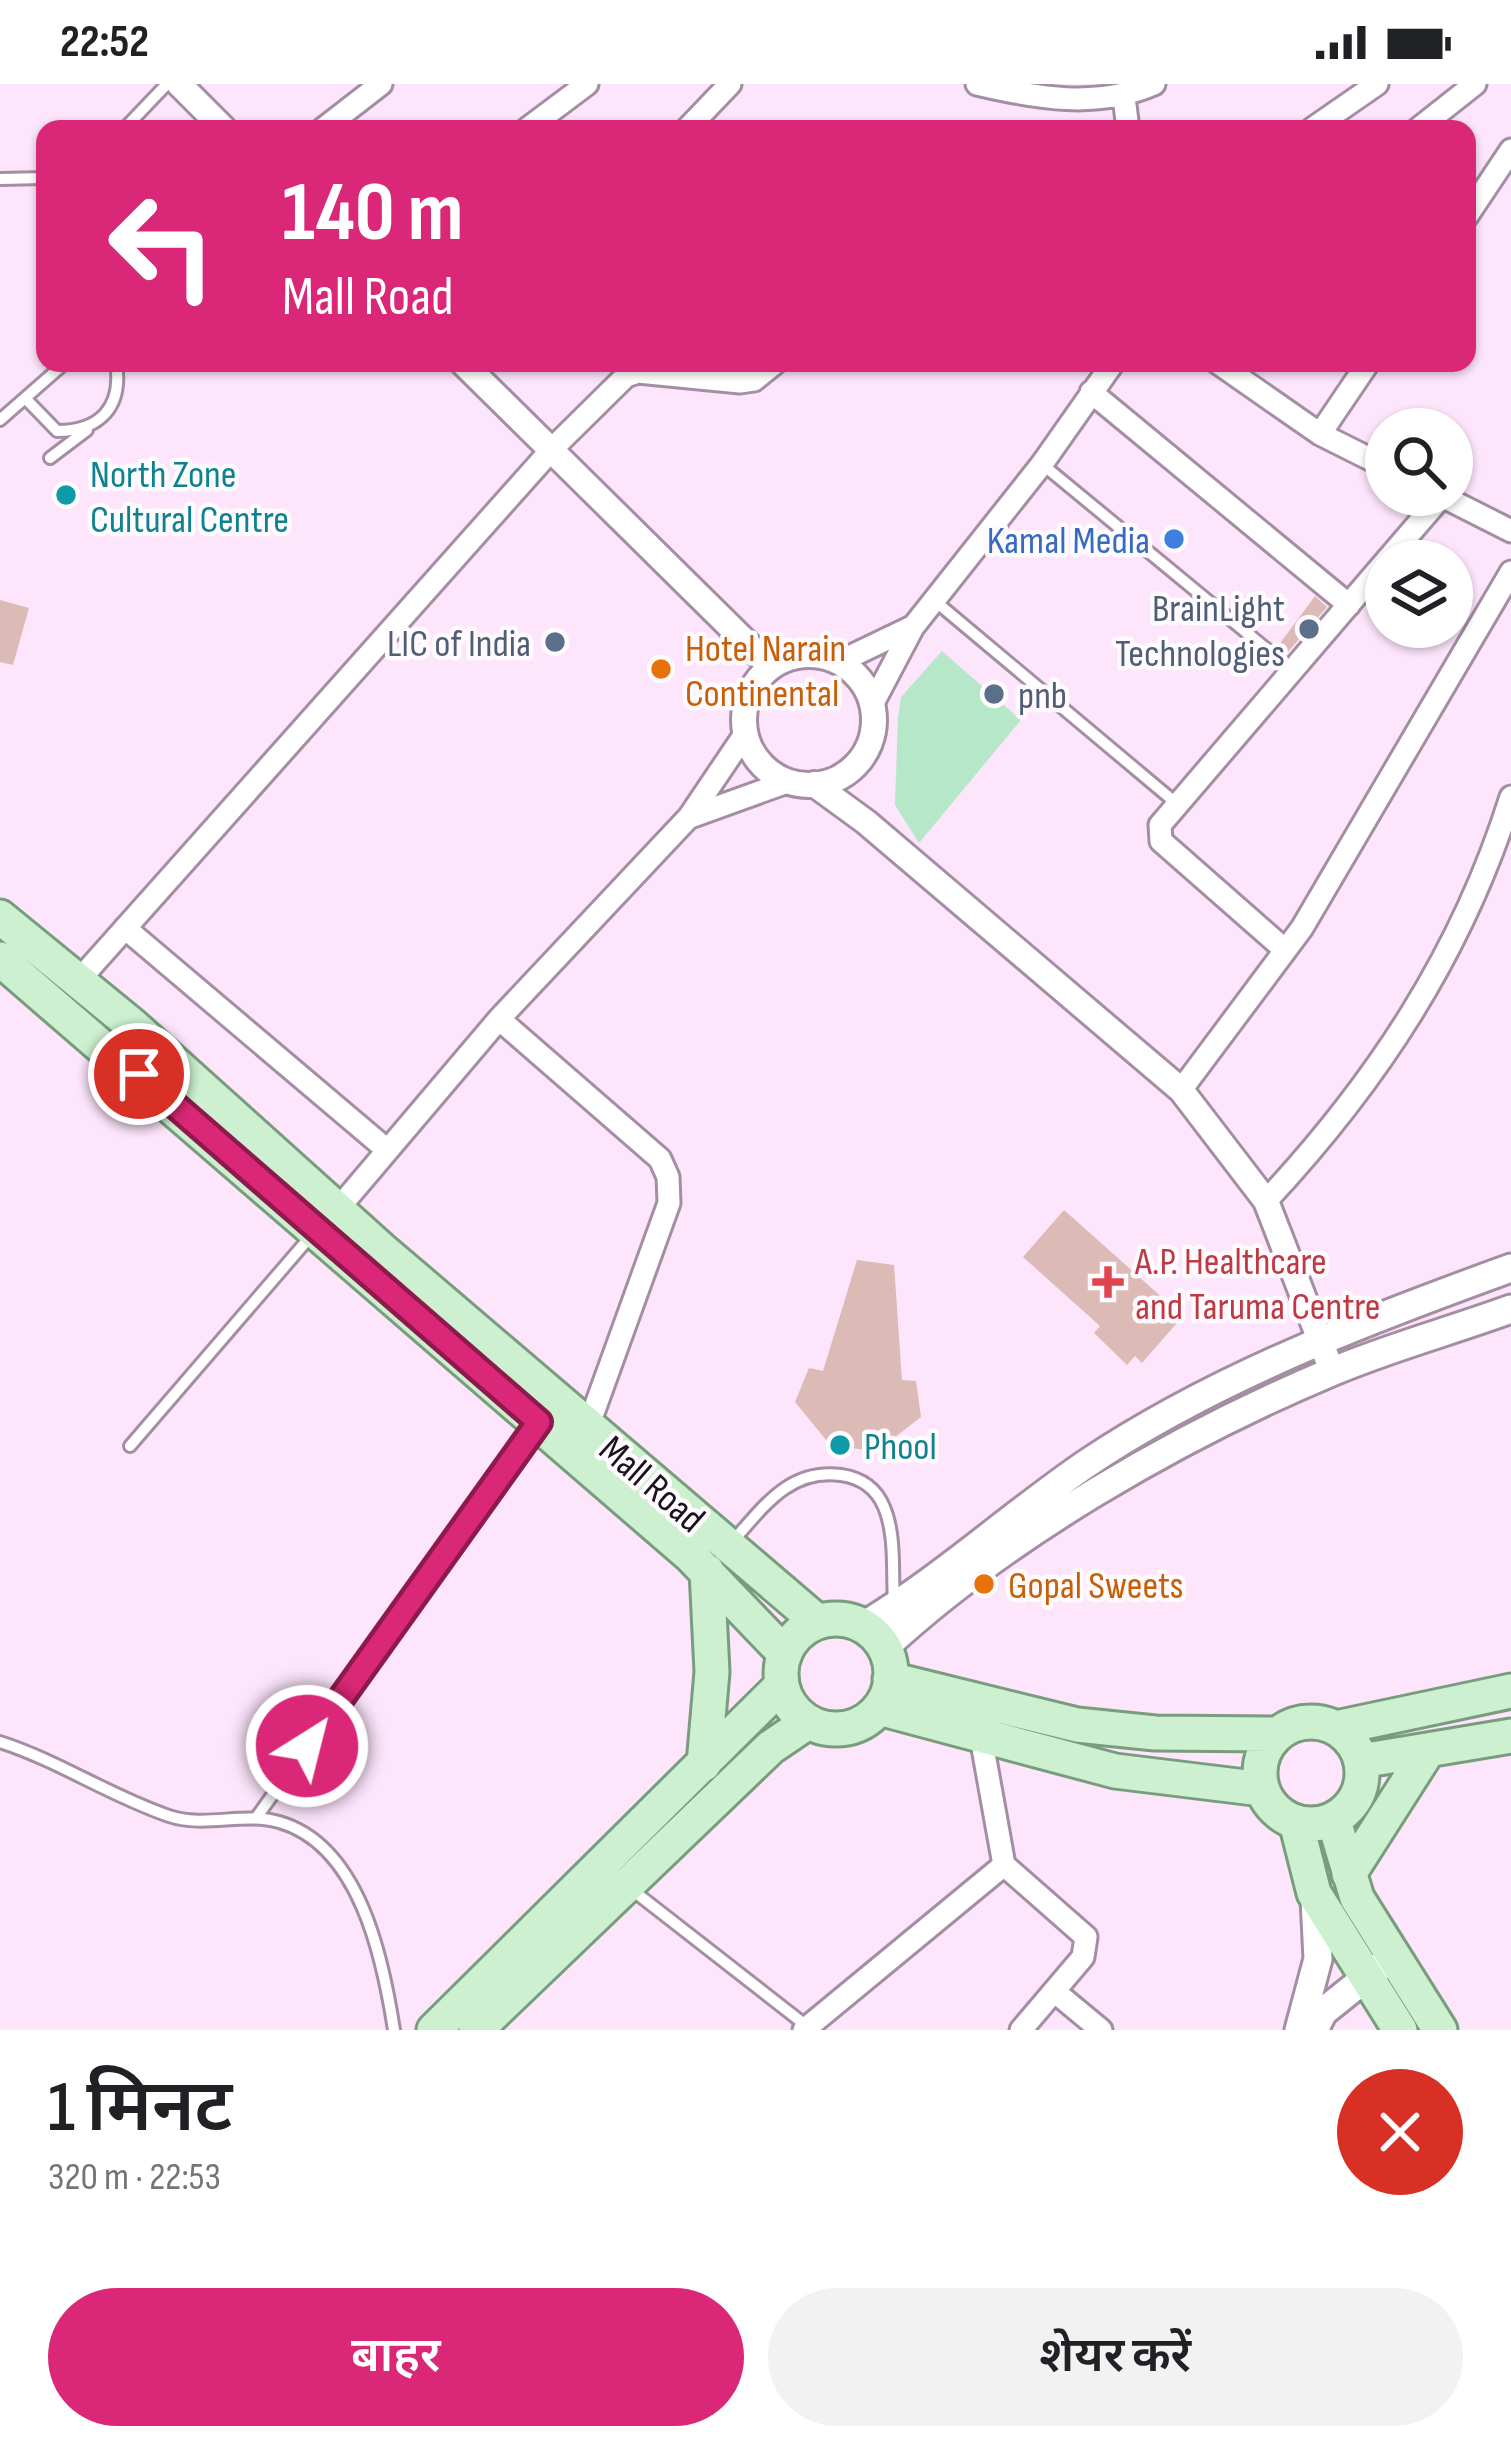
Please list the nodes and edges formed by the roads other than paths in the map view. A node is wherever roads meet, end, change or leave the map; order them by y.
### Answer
1 (166, 84) edge
2 (179, 84) edge
3 (381, 84) edge
4 (587, 84) edge
5 (730, 84) edge
6 (977, 84) edge
7 (1154, 84) edge
8 (1377, 84) edge
9 (1474, 84) edge
10 (1124, 97) junction
11 (132, 120) edge
12 (215, 120) edge
13 (335, 120) edge
14 (539, 120) edge
15 (696, 120) edge
16 (1127, 120) edge
17 (1325, 120) edge
18 (1429, 120) edge
19 (1511, 151) edge
20 (36, 178) edge
21 (0, 179) edge
22 (1476, 203) edge
23 (55, 372) edge
24 (117, 372) edge
25 (473, 372) edge
26 (638, 372) edge
27 (638, 372) edge
28 (764, 372) edge
29 (1106, 372) edge
30 (1231, 372) edge
31 (1362, 372) edge
32 (1091, 392) junction
33 (25, 398) junction
34 (0, 420) edge
35 (89, 428) junction
36 (1320, 434) junction
37 (553, 448) junction
38 (1365, 456) edge
39 (50, 458) dead end
40 (1042, 464) junction
41 (1473, 512) edge
42 (1424, 516) edge
43 (1511, 531) edge
44 (1404, 540) edge
45 (1511, 572) edge
46 (1365, 585) edge
47 (934, 600) junction
48 (1348, 604) junction
49 (913, 627) junction
50 (839, 662) junction
51 (771, 667) junction
52 (1292, 670) junction
53 (872, 703) junction
54 (746, 734) junction
55 (848, 773) junction
56 (787, 782) junction
57 (814, 784) junction
58 (1511, 797) edge
59 (1176, 803) junction
60 (689, 817) junction
61 (866, 822) junction
62 (0, 917) edge
63 (125, 928) junction
64 (1285, 950) junction
65 (0, 959) edge
66 (79, 980) junction
67 (499, 1019) junction
68 (1181, 1090) junction
69 (386, 1149) junction
70 (1266, 1201) junction
71 (327, 1220) junction
72 (1511, 1268) edge
73 (1511, 1309) edge
74 (1322, 1339) junction
75 (1332, 1371) junction
76 (539, 1422) junction
77 (588, 1427) junction
78 (130, 1447) dead end
79 (717, 1559) junction
80 (894, 1607) junction
81 (818, 1622) junction
82 (879, 1665) junction
83 (783, 1669) junction
84 (1511, 1691) edge
85 (808, 1722) junction
86 (1336, 1728) junction
87 (1278, 1734) junction
88 (1511, 1736) edge
89 (981, 1737) junction
90 (0, 1742) edge
91 (1427, 1752) junction
92 (1360, 1761) junction
93 (704, 1765) junction
94 (1262, 1789) junction
95 (256, 1819) junction
96 (1334, 1821) junction
97 (1296, 1822) junction
98 (1004, 1865) junction
99 (1348, 1874) junction
100 (629, 1887) junction
101 (1314, 1893) junction
102 (1378, 1967) junction
103 (1054, 1991) junction
104 (806, 2028) edge
105 (394, 2030) edge
106 (434, 2030) edge
107 (476, 2030) edge
108 (1021, 2030) edge
109 (1101, 2030) edge
110 (1299, 2030) edge
111 (1314, 2030) edge
112 (1400, 2030) edge
113 (1440, 2030) edge

1 - 11 lane
2 - 12 street
3 - 13 street
4 - 14 street
5 - 15 street
6 - 10 street
7 - 10 street
8 - 17 street
9 - 18 street
10 - 16 street
19 - 22 street
20 - 21 lane
23 - 33 lane
24 - 35 lane
25 - 37 street
26 - 28 street
27 - 37 street
29 - 32 street
30 - 36 street
31 - 36 street
32 - 40 street
32 - 48 street
33 - 34 lane
33 - 35 lane
35 - 39 lane
36 - 38 street
37 - 51 street
37 - 63 street
40 - 47 street
40 - 52 lane
41 - 43 street
42 - 44 street
45 - 64 street
46 - 48 street
47 - 49 street
47 - 59 lane
48 - 52 street
49 - 50 street
49 - 53 street
50 - 51 street
50 - 53 street
51 - 54 street
52 - 59 street
53 - 55 street
54 - 56 street
54 - 60 street
55 - 57 street
55 - 61 street
56 - 57 street
56 - 60 street
57 - 61 street
58 - 70 street
59 - 64 street
60 - 67 street
61 - 68 street
62 - 66 main road, Mall Road
63 - 66 street
63 - 69 street
64 - 68 street
65 - 71 main road, Mall Road
66 - 71 main road, Mall Road
67 - 69 street
67 - 77 street
68 - 70 street
69 - 71 street
70 - 74 street
71 - 76 main road, Mall Road
71 - 77 main road, Mall Road
71 - 78 lane
72 - 74 main road
73 - 75 main road
74 - 75 street
74 - 80 main road
75 - 82 main road
76 - 79 main road, Mall Road
76 - 95 lane
77 - 79 main road, Mall Road
79 - 80 lane
79 - 81 main road, Mall Road
79 - 83 main road, Mall Road
79 - 93 main road
80 - 82 main road
81 - 82 main road
81 - 83 main road
82 - 85 main road
82 - 87 main road
82 - 89 main road
83 - 85 main road
83 - 93 main road
84 - 86 main road
85 - 100 main road
86 - 87 main road
86 - 92 main road
87 - 94 main road
88 - 91 main road
89 - 94 main road
89 - 98 street
90 - 95 lane
91 - 92 main road
91 - 99 main road
92 - 96 main road
93 - 106 main road
94 - 97 main road
95 - 105 lane
96 - 97 main road
96 - 99 main road
97 - 101 main road
98 - 103 street
98 - 104 street
99 - 102 main road
100 - 104 lane
100 - 107 main road
101 - 102 main road
101 - 110 main road
102 - 111 main road
102 - 112 main road
102 - 113 main road
103 - 108 street
103 - 109 street

